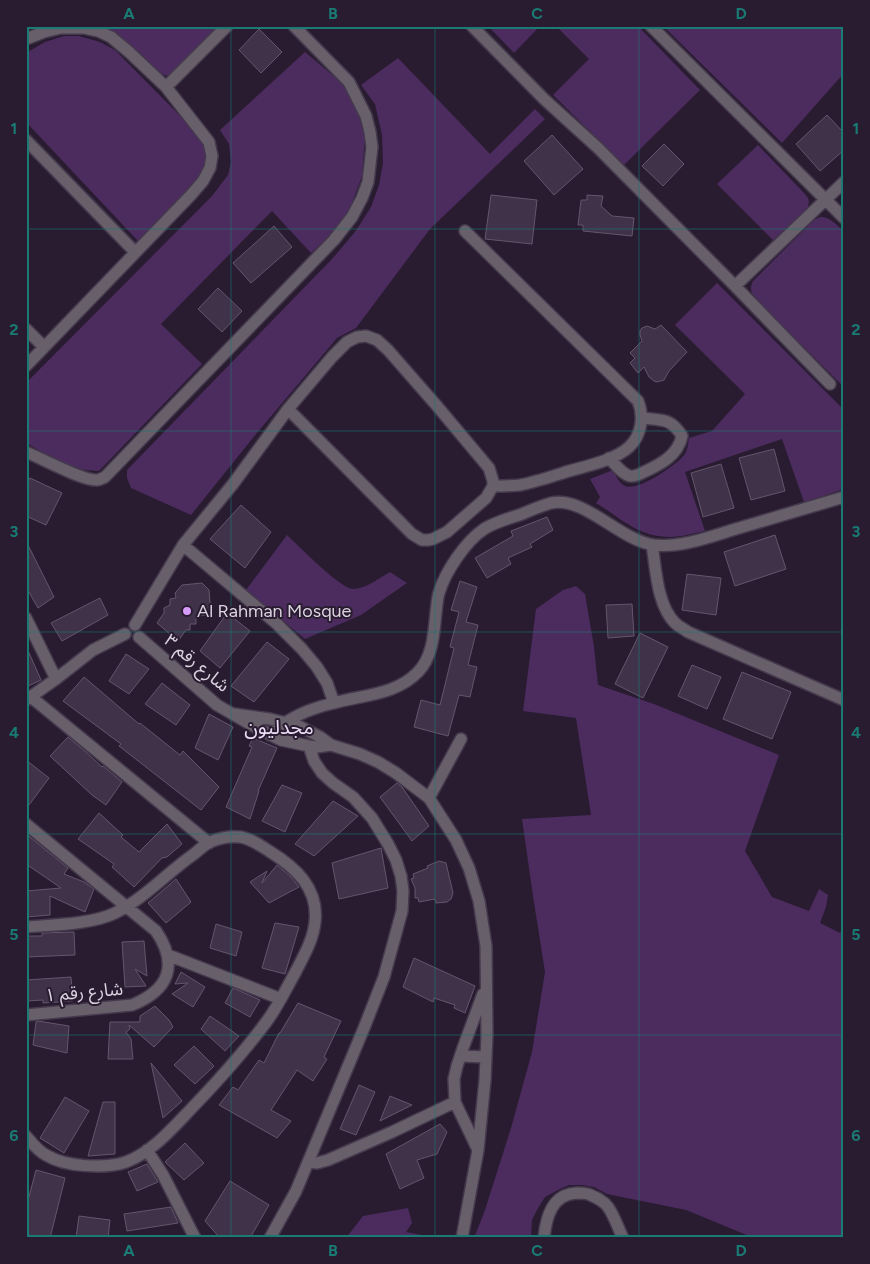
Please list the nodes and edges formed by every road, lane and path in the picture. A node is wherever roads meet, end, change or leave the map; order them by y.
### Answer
1 (226, 26) edge
2 (294, 26) edge
3 (472, 26) edge
4 (651, 26) edge
5 (26, 39) edge
6 (166, 88) junction
7 (26, 140) edge
8 (844, 182) edge
9 (825, 199) junction
10 (844, 218) edge
11 (465, 231) dead end
12 (136, 252) junction
13 (735, 286) junction
14 (26, 329) edge
15 (44, 348) junction
16 (26, 366) edge
17 (830, 384) dead end
18 (288, 409) junction
19 (642, 418) junction
20 (26, 452) edge
21 (609, 458) junction
22 (493, 486) junction
23 (844, 497) edge
24 (652, 544) junction
25 (183, 545) junction
26 (26, 618) edge
27 (135, 626) junction
28 (126, 634) junction
29 (139, 637) junction
30 (56, 679) junction
31 (29, 699) edge
32 (844, 700) edge
33 (334, 702) junction
34 (234, 714) junction
35 (285, 722) junction
36 (270, 735) junction
37 (461, 739) dead end
38 (309, 746) junction
39 (331, 746) junction
40 (429, 798) junction
41 (26, 824) edge
42 (209, 842) junction
43 (127, 908) junction
44 (26, 927) edge
45 (168, 955) junction
46 (486, 986) junction
47 (281, 999) junction
48 (26, 1015) edge
49 (461, 1056) junction
50 (486, 1057) junction
51 (455, 1102) junction
52 (26, 1136) edge
53 (147, 1150) junction
54 (478, 1150) junction
55 (309, 1162) junction
56 (195, 1238) edge
57 (270, 1238) edge
58 (462, 1238) edge
59 (544, 1238) edge
60 (623, 1238) edge

1 - 6 street
2 - 20 street
3 - 13 street
4 - 9 street
5 - 6 street
6 - 12 street
7 - 12 street
8 - 9 street
9 - 10 street
9 - 13 street
11 - 19 street
12 - 15 street
13 - 17 street
14 - 15 street
15 - 16 street
18 - 22 street
18 - 22 street
18 - 25 street
19 - 21 street
19 - 21 street
21 - 22 street
23 - 24 street
24 - 32 street
24 - 33 street
25 - 27 street
25 - 33 street
26 - 30 street
27 - 28 street
27 - 29 street, شارع رقم ٣
28 - 29 street, شارع رقم ٣
28 - 30 street
29 - 34 street, شارع رقم ٣
30 - 31 street
31 - 42 street
33 - 35 street
34 - 35 street
34 - 36 street, شارع رقم ٣
35 - 36 street
35 - 39 street
36 - 38 street, شارع رقم ٣
37 - 40 street
38 - 39 street, شارع رقم ٣
38 - 55 street
39 - 40 street
40 - 46 street
41 - 43 street
42 - 43 street
42 - 47 street
43 - 44 street
43 - 45 street
45 - 47 street
45 - 48 street, شارع رقم ١
46 - 49 street
46 - 50 street
47 - 53 street
49 - 50 street
49 - 51 street
50 - 54 street
51 - 54 street
51 - 55 street
52 - 53 street
53 - 56 street
54 - 58 street
55 - 57 street
59 - 60 street

